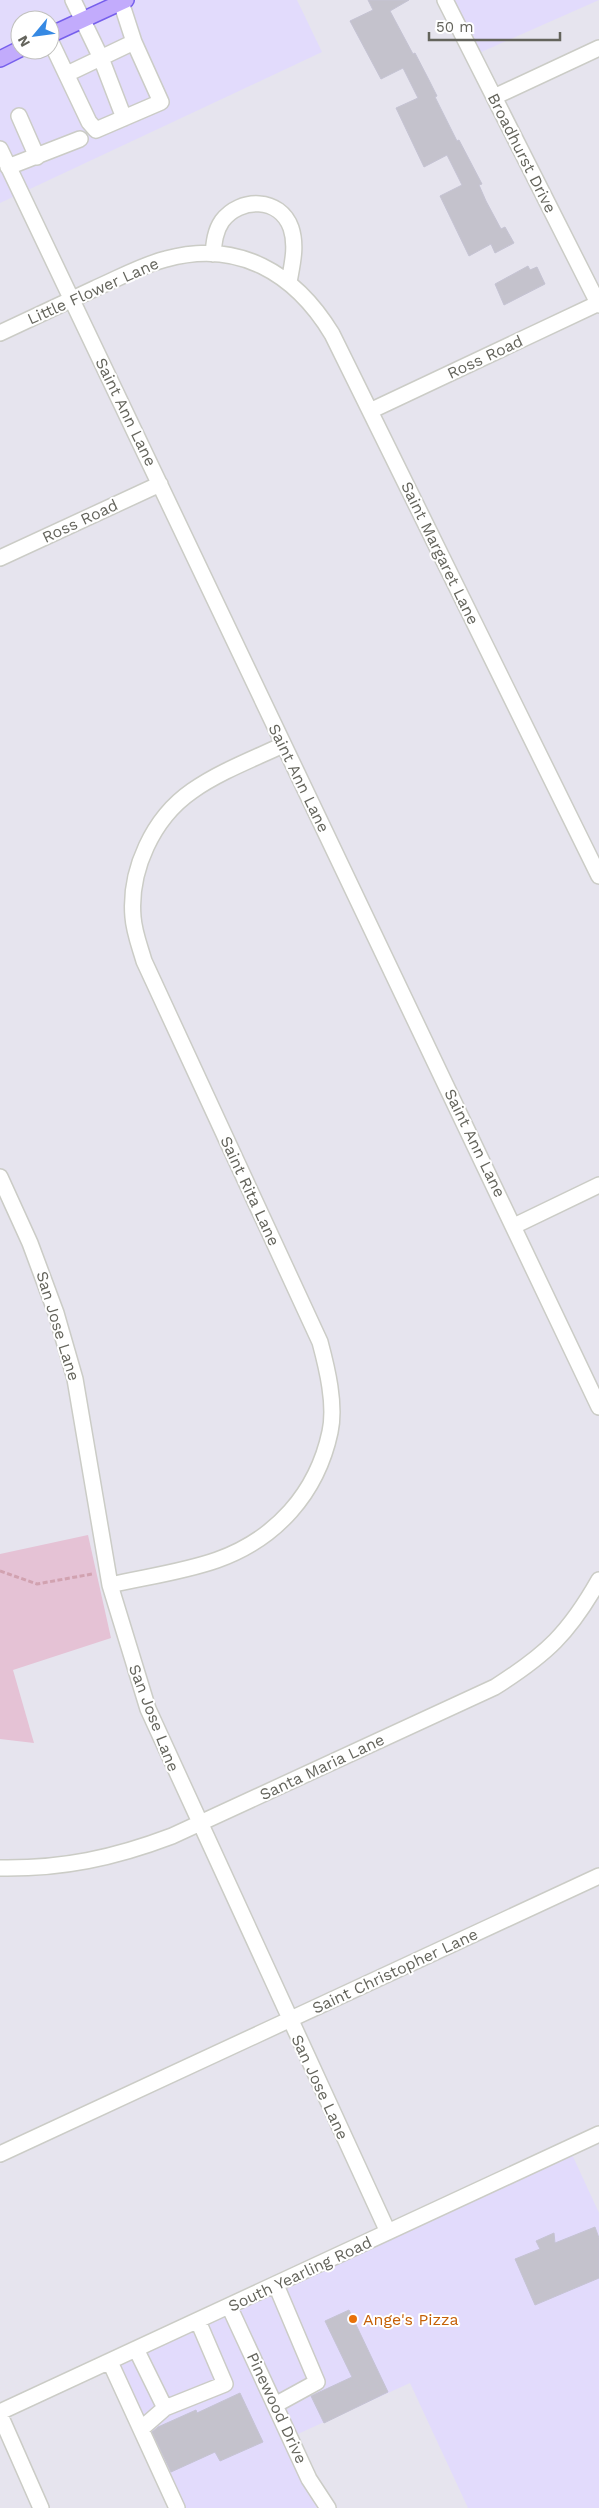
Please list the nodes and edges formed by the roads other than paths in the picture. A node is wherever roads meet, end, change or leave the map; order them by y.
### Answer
1 (73, 0) edge
2 (445, 0) edge
3 (124, 1) edge
4 (82, 20) junction
5 (60, 30) edge
6 (134, 42) junction
7 (599, 48) edge
8 (100, 58) junction
9 (60, 60) edge
10 (67, 74) junction
11 (494, 97) junction
12 (19, 116) dead end
13 (124, 118) junction
14 (80, 139) dead end
15 (0, 149) edge
16 (37, 157) junction
17 (8, 167) junction
18 (213, 254) junction
19 (247, 259) joint
20 (289, 282) junction
21 (71, 299) junction
22 (599, 304) edge
23 (0, 333) edge
24 (370, 410) junction
25 (160, 484) junction
26 (0, 558) edge
27 (283, 745) junction
28 (599, 876) edge
29 (0, 1177) edge
30 (599, 1185) edge
31 (514, 1226) junction
32 (599, 1407) edge
33 (109, 1578) junction
34 (599, 1580) edge
35 (199, 1824) junction
36 (0, 1868) edge
37 (599, 1876) edge
38 (289, 2020) junction
39 (599, 2134) edge
40 (0, 2154) edge
41 (388, 2232) junction
42 (276, 2285) junction
43 (229, 2306) junction
44 (198, 2321) junction
45 (136, 2349) junction
46 (110, 2362) junction
47 (275, 2405) junction
48 (165, 2408) junction
49 (0, 2414) edge
50 (141, 2429) junction
51 (41, 2508) edge
52 (177, 2508) edge
53 (328, 2508) edge

1 - 4 street
2 - 11 street, Broadhurst Drive
3 - 4 main road
3 - 6 street
4 - 5 main road
4 - 8 street
6 - 8 street
6 - 13 street
7 - 11 street
8 - 10 street
8 - 13 street
9 - 10 street
10 - 13 street
11 - 22 street, Broadhurst Drive
12 - 16 street
14 - 16 street
15 - 17 street, Saint Ann Lane
16 - 17 street
17 - 21 street, Saint Ann Lane
18 - 19 street, Little Flower Lane
18 - 20 street
18 - 21 street, Little Flower Lane
19 - 20 street, Saint Margaret Lane
20 - 24 street, Saint Margaret Lane
21 - 23 street, Little Flower Lane
21 - 25 street, Saint Ann Lane
22 - 24 street, Ross Road
24 - 28 street, Saint Margaret Lane
25 - 26 street, Ross Road
25 - 27 street, Saint Ann Lane
27 - 31 street, Saint Ann Lane
27 - 33 street, Saint Rita Lane
29 - 33 street, San Jose Lane
30 - 31 street
31 - 32 street, Saint Ann Lane
33 - 35 street, San Jose Lane
34 - 35 street, Santa Maria Lane
35 - 36 street, Santa Maria Lane
35 - 38 street, San Jose Lane
37 - 38 street, Saint Christopher Lane
38 - 40 street, Saint Christopher Lane
38 - 41 street, San Jose Lane
39 - 41 street, South Yearling Road
41 - 42 street, South Yearling Road
42 - 43 street, South Yearling Road
42 - 47 street
43 - 44 street, South Yearling Road
43 - 47 street, Pinewood Drive
44 - 45 street, South Yearling Road
44 - 48 street
45 - 46 street, South Yearling Road
45 - 48 street
46 - 49 street, South Yearling Road
46 - 50 street
47 - 53 street, Pinewood Drive
48 - 50 street
49 - 51 street
50 - 52 street

